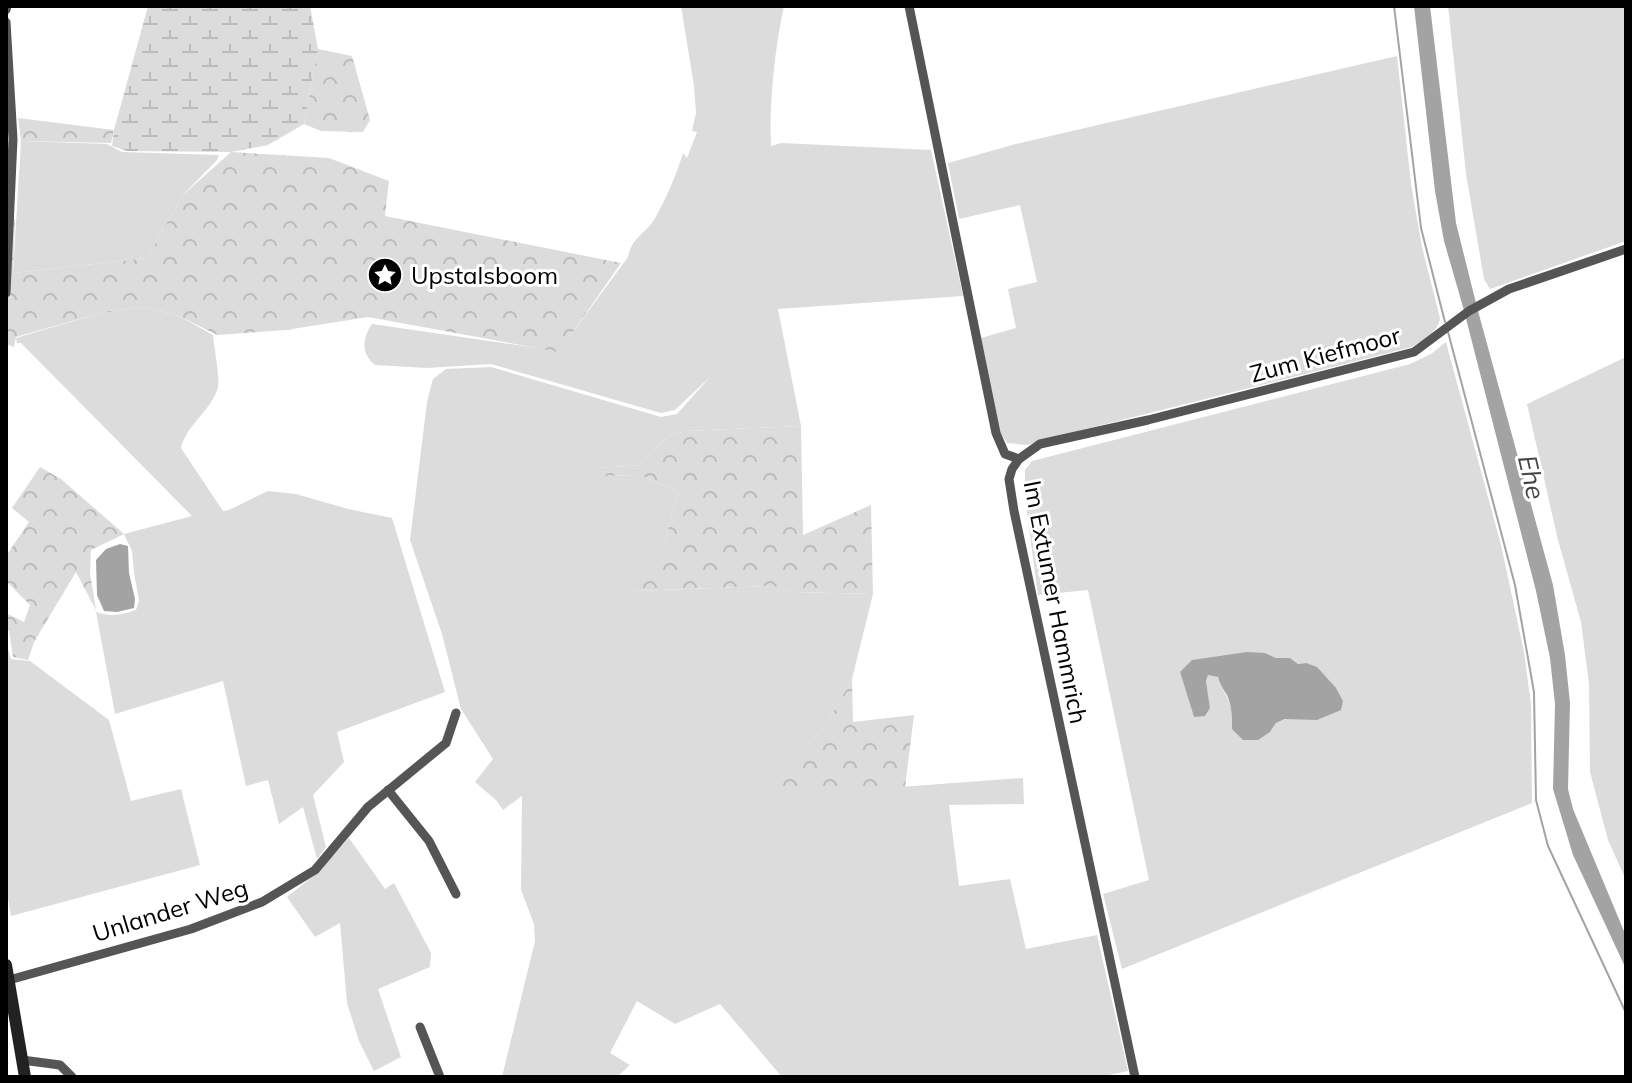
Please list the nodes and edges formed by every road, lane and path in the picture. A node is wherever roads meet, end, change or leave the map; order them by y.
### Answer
1 (909, 6) edge
2 (6, 22) edge
3 (1626, 249) edge
4 (6, 293) edge
5 (1019, 459) junction
6 (456, 713) dead end
7 (388, 790) junction
8 (456, 894) dead end
9 (6, 965) edge
10 (9, 980) junction
11 (420, 1027) dead end
12 (22, 1060) junction
13 (25, 1077) edge
14 (72, 1077) edge
15 (440, 1077) edge
16 (1135, 1077) edge

1 - 5 street, Im Extumer Hammrich
2 - 4 street
3 - 5 street, Zum Kiefmoor
5 - 16 street, Im Extumer Hammrich
6 - 7 street, Unlander Weg
7 - 8 street
7 - 10 street, Unlander Weg
9 - 10 main road
10 - 12 main road
11 - 15 street
12 - 13 main road
12 - 14 street

